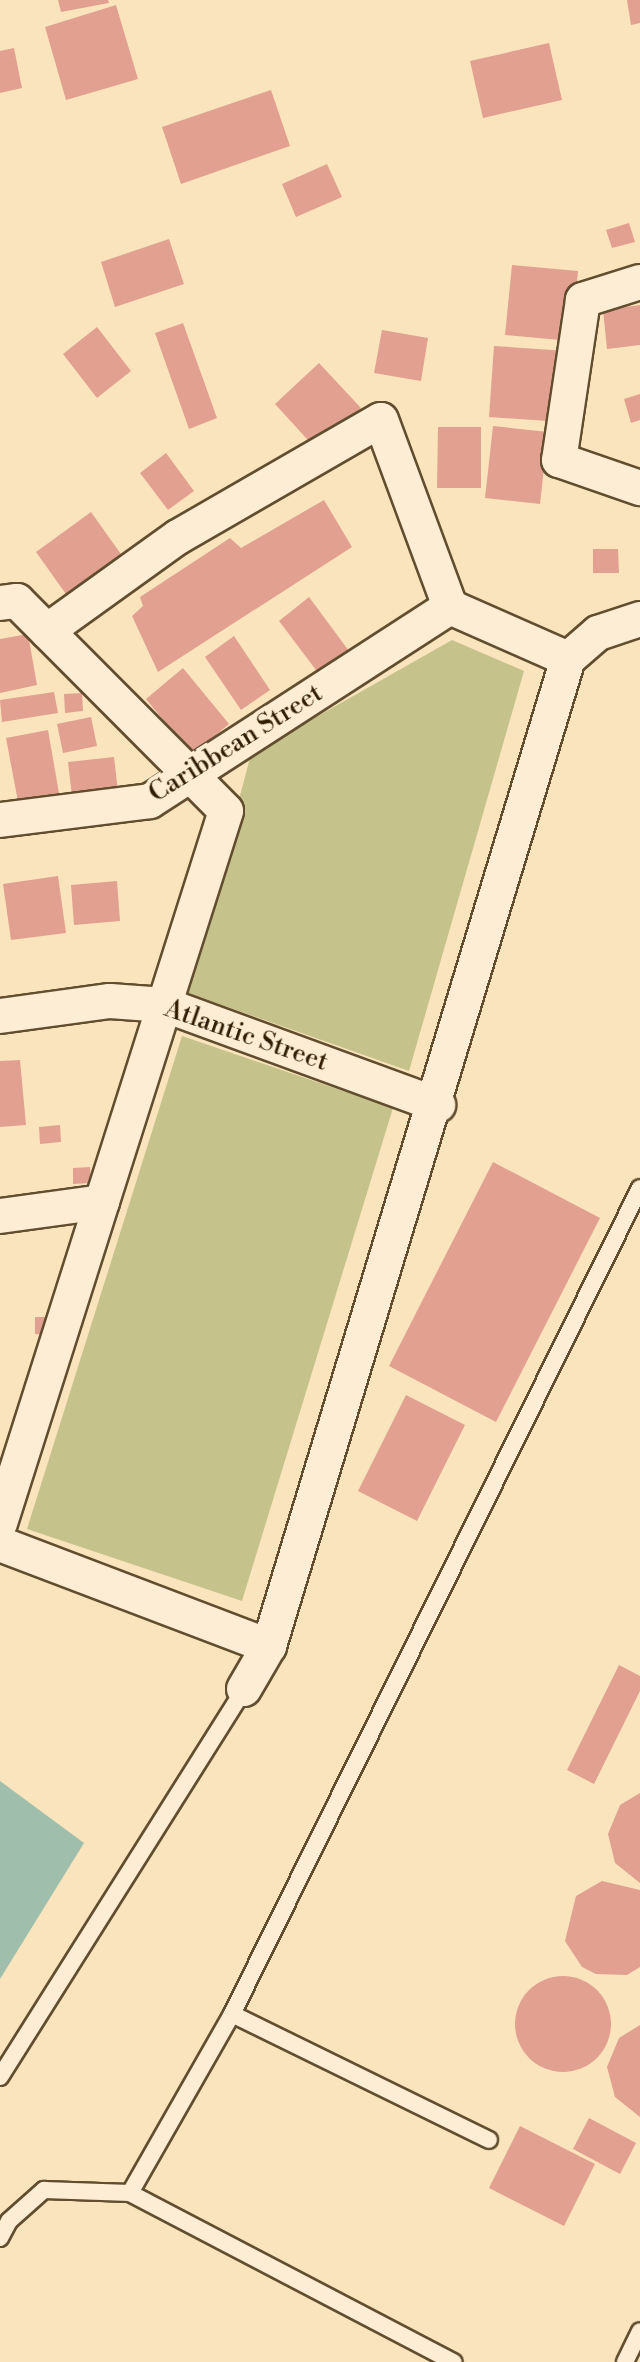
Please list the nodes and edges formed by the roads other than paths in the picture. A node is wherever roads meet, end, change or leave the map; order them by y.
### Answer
1 (640, 282) edge
2 (640, 488) edge
3 (0, 603) edge
4 (450, 607) junction
5 (640, 619) edge
6 (47, 631) junction
7 (568, 659) junction
8 (192, 777) junction
9 (0, 820) edge
10 (165, 1005) junction
11 (0, 1016) edge
12 (438, 1105) junction
13 (640, 1188) edge
14 (102, 1202) junction
15 (0, 1216) edge
16 (15, 1428) edge
17 (0, 1523) edge
18 (0, 1544) edge
19 (269, 1646) junction
20 (244, 1689) joint
21 (232, 2014) junction
22 (0, 2077) edge
23 (489, 2140) dead end
24 (130, 2193) junction
25 (0, 2238) edge
26 (640, 2331) edge
27 (453, 2362) edge
28 (625, 2362) edge

1 - 2 street
3 - 6 street
4 - 6 street
4 - 7 street
4 - 8 street, Caribbean Street
5 - 7 street
6 - 8 street
7 - 12 street
8 - 9 street, Caribbean Street
8 - 10 street
10 - 11 street, Atlantic Street
10 - 12 street, Atlantic Street
10 - 14 street
12 - 19 street
13 - 21 lane
14 - 15 street
14 - 16 street
16 - 17 street
18 - 19 street
19 - 20 street
20 - 22 lane
21 - 23 lane
21 - 24 lane
24 - 25 lane
24 - 27 lane
26 - 28 lane

